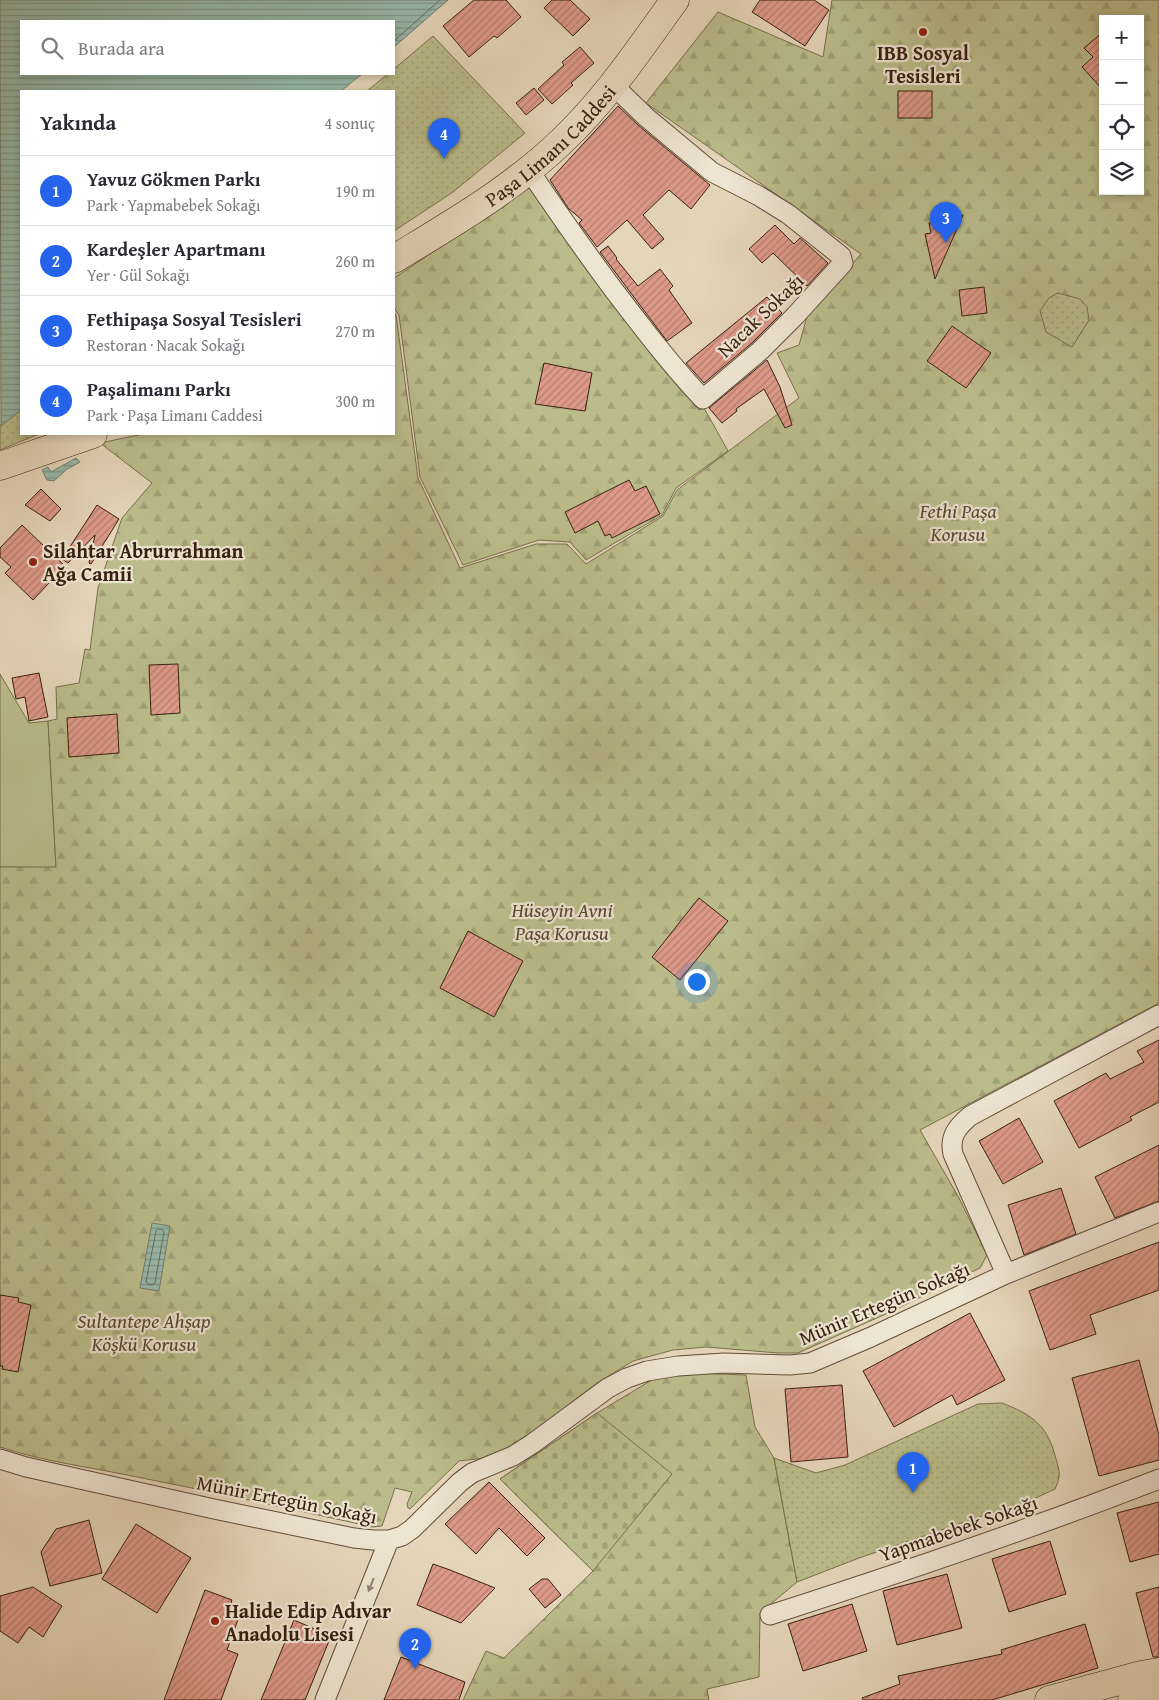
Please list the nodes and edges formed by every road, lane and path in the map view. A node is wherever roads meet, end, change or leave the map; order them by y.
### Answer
1 (675, 0) edge
2 (614, 86) junction
3 (529, 170) junction
4 (395, 258) edge
5 (89, 435) edge
6 (0, 466) edge
7 (1159, 1015) edge
8 (1159, 1212) edge
9 (1006, 1274) junction
10 (0, 1459) edge
11 (1159, 1479) edge
12 (388, 1540) junction
13 (770, 1615) dead end
14 (1159, 1672) edge
15 (1159, 1693) edge
16 (325, 1700) edge
17 (1049, 1700) edge
18 (1132, 1700) edge

1 - 2 main road, Paşa Limanı Caddesi
2 - 3 main road, Paşa Limanı Caddesi
2 - 3 street, Nacak Sokağı
3 - 4 main road, Paşa Limanı Caddesi
5 - 6 main road
7 - 9 street
8 - 9 street, Münir Ertegün Sokağı
9 - 12 street, Münir Ertegün Sokağı
10 - 12 street, Münir Ertegün Sokağı
11 - 13 street, Yapmabebek Sokağı
12 -> 16 street
14 - 17 main road
15 - 18 main road

